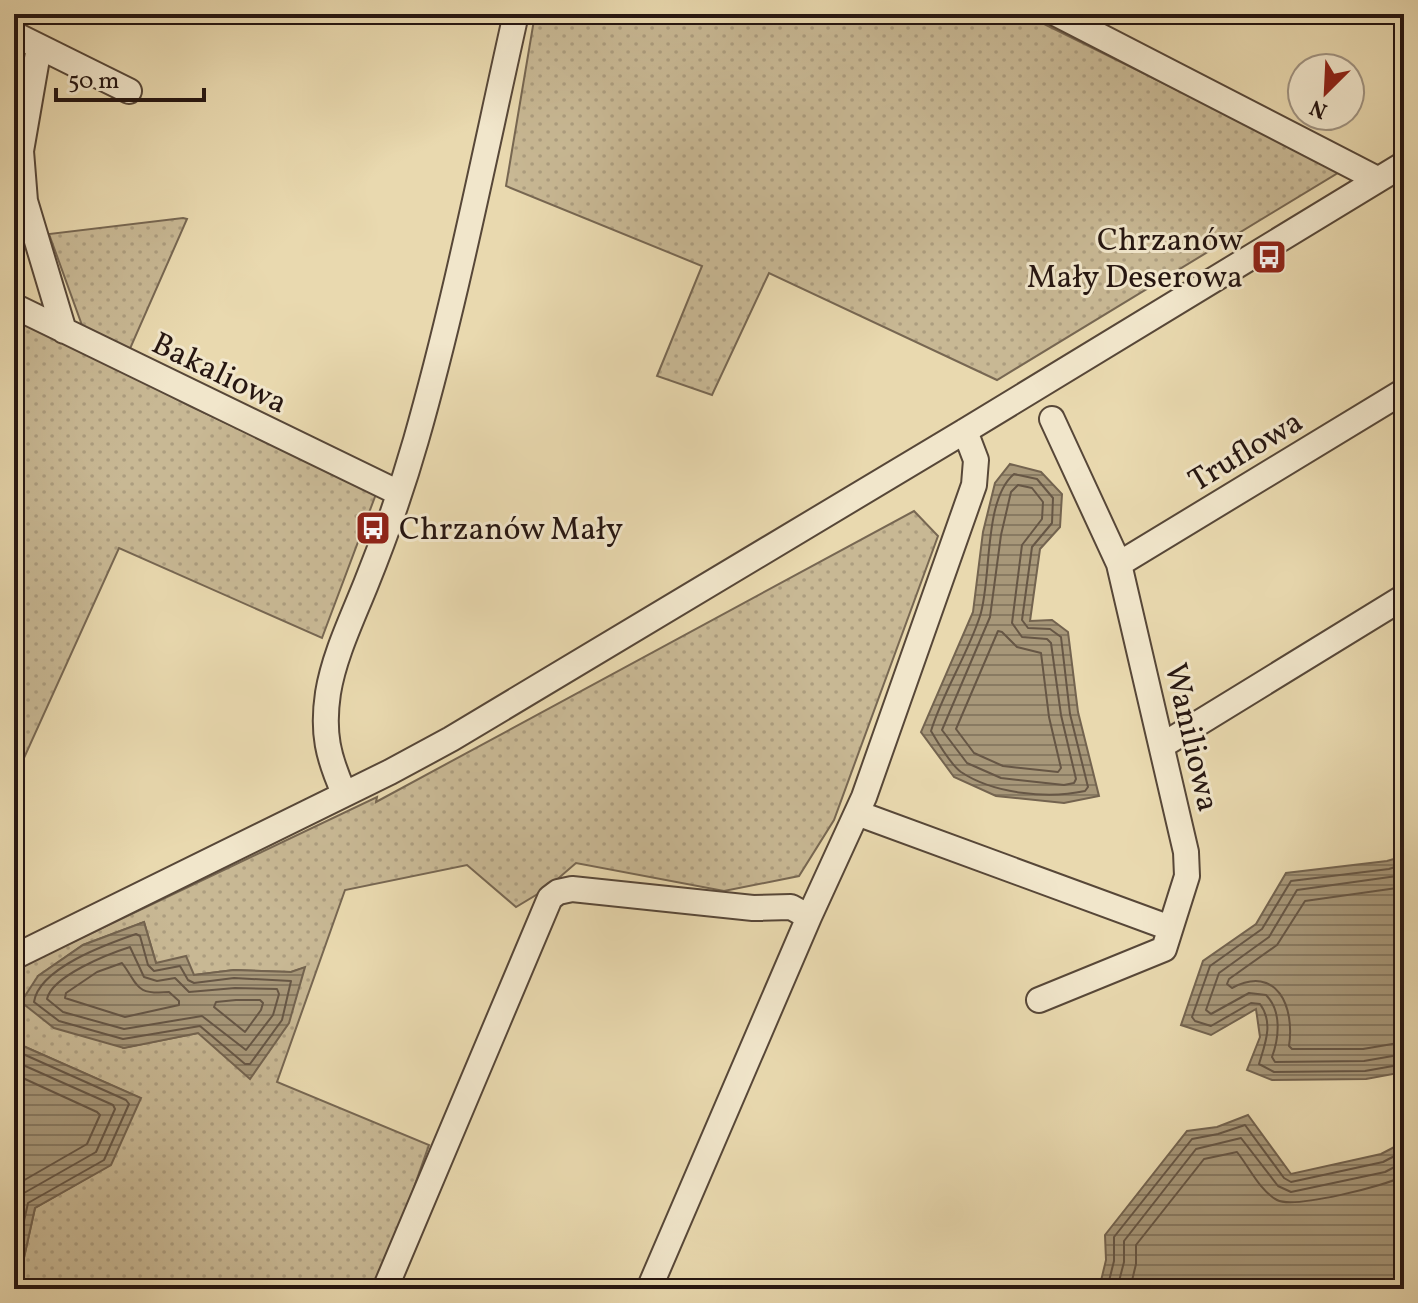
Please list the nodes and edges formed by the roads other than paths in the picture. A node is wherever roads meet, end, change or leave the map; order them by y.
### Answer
1 (516, 14) edge
2 (1057, 14) edge
3 (14, 34) edge
4 (39, 47) junction
5 (129, 91) dead end
6 (1404, 164) edge
7 (1377, 179) junction
8 (14, 306) edge
9 (64, 331) junction
10 (1404, 391) edge
11 (1052, 419) dead end
12 (965, 431) junction
13 (399, 493) junction
14 (1119, 564) junction
15 (1404, 597) edge
16 (1163, 745) junction
17 (344, 793) junction
18 (857, 813) junction
19 (809, 917) junction
20 (1170, 928) junction
21 (14, 957) edge
22 (1039, 1000) dead end
23 (385, 1289) edge
24 (649, 1289) edge

1 - 13 street
2 - 7 street
3 - 4 street
4 - 5 street
4 - 9 street
6 - 7 street
7 - 12 street
8 - 9 street, Bakaliowa
9 - 13 street, Bakaliowa
10 - 14 street, Truflowa
11 - 14 street, Waniliowa
12 - 17 street
12 - 18 street
13 - 17 street
14 - 16 street, Waniliowa
15 - 16 street
16 - 20 street, Waniliowa
17 - 21 street
18 - 19 street
18 - 20 street
19 - 23 street
19 - 24 street
20 - 22 street, Waniliowa

